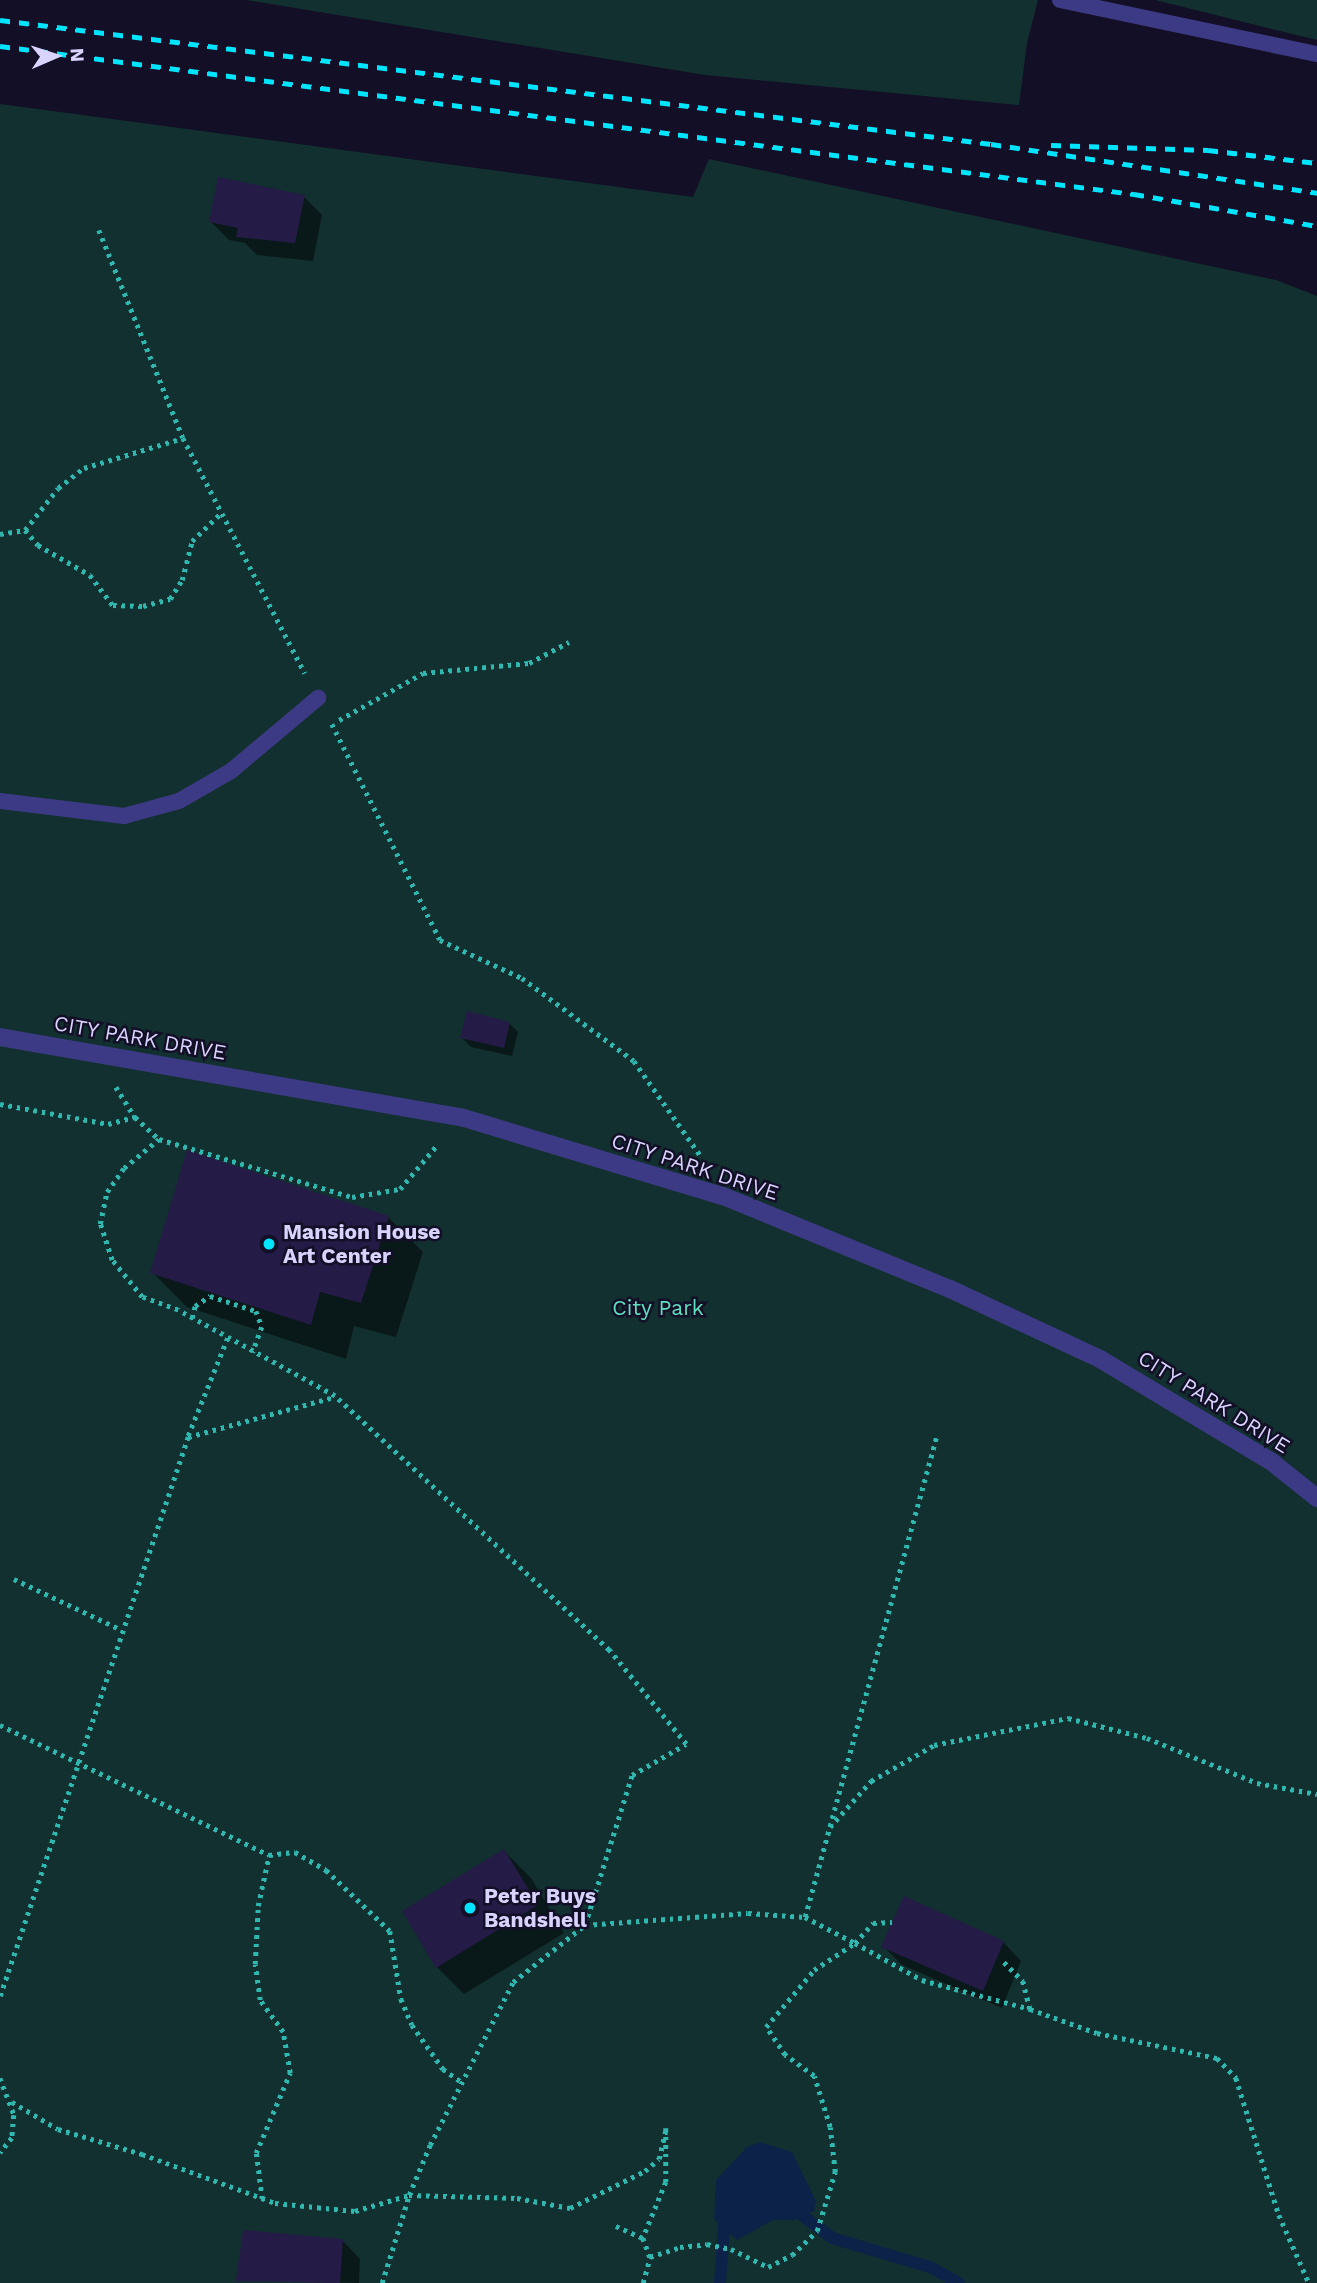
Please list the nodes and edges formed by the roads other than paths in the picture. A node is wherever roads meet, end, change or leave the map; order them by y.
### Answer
1 (1060, 0) edge
2 (1317, 54) edge
3 (318, 698) road end
4 (0, 802) edge
5 (0, 1037) edge
6 (1317, 1498) edge

1 - 2 lane
3 - 4 lane
5 - 6 street, CITY PARK DRIVE

